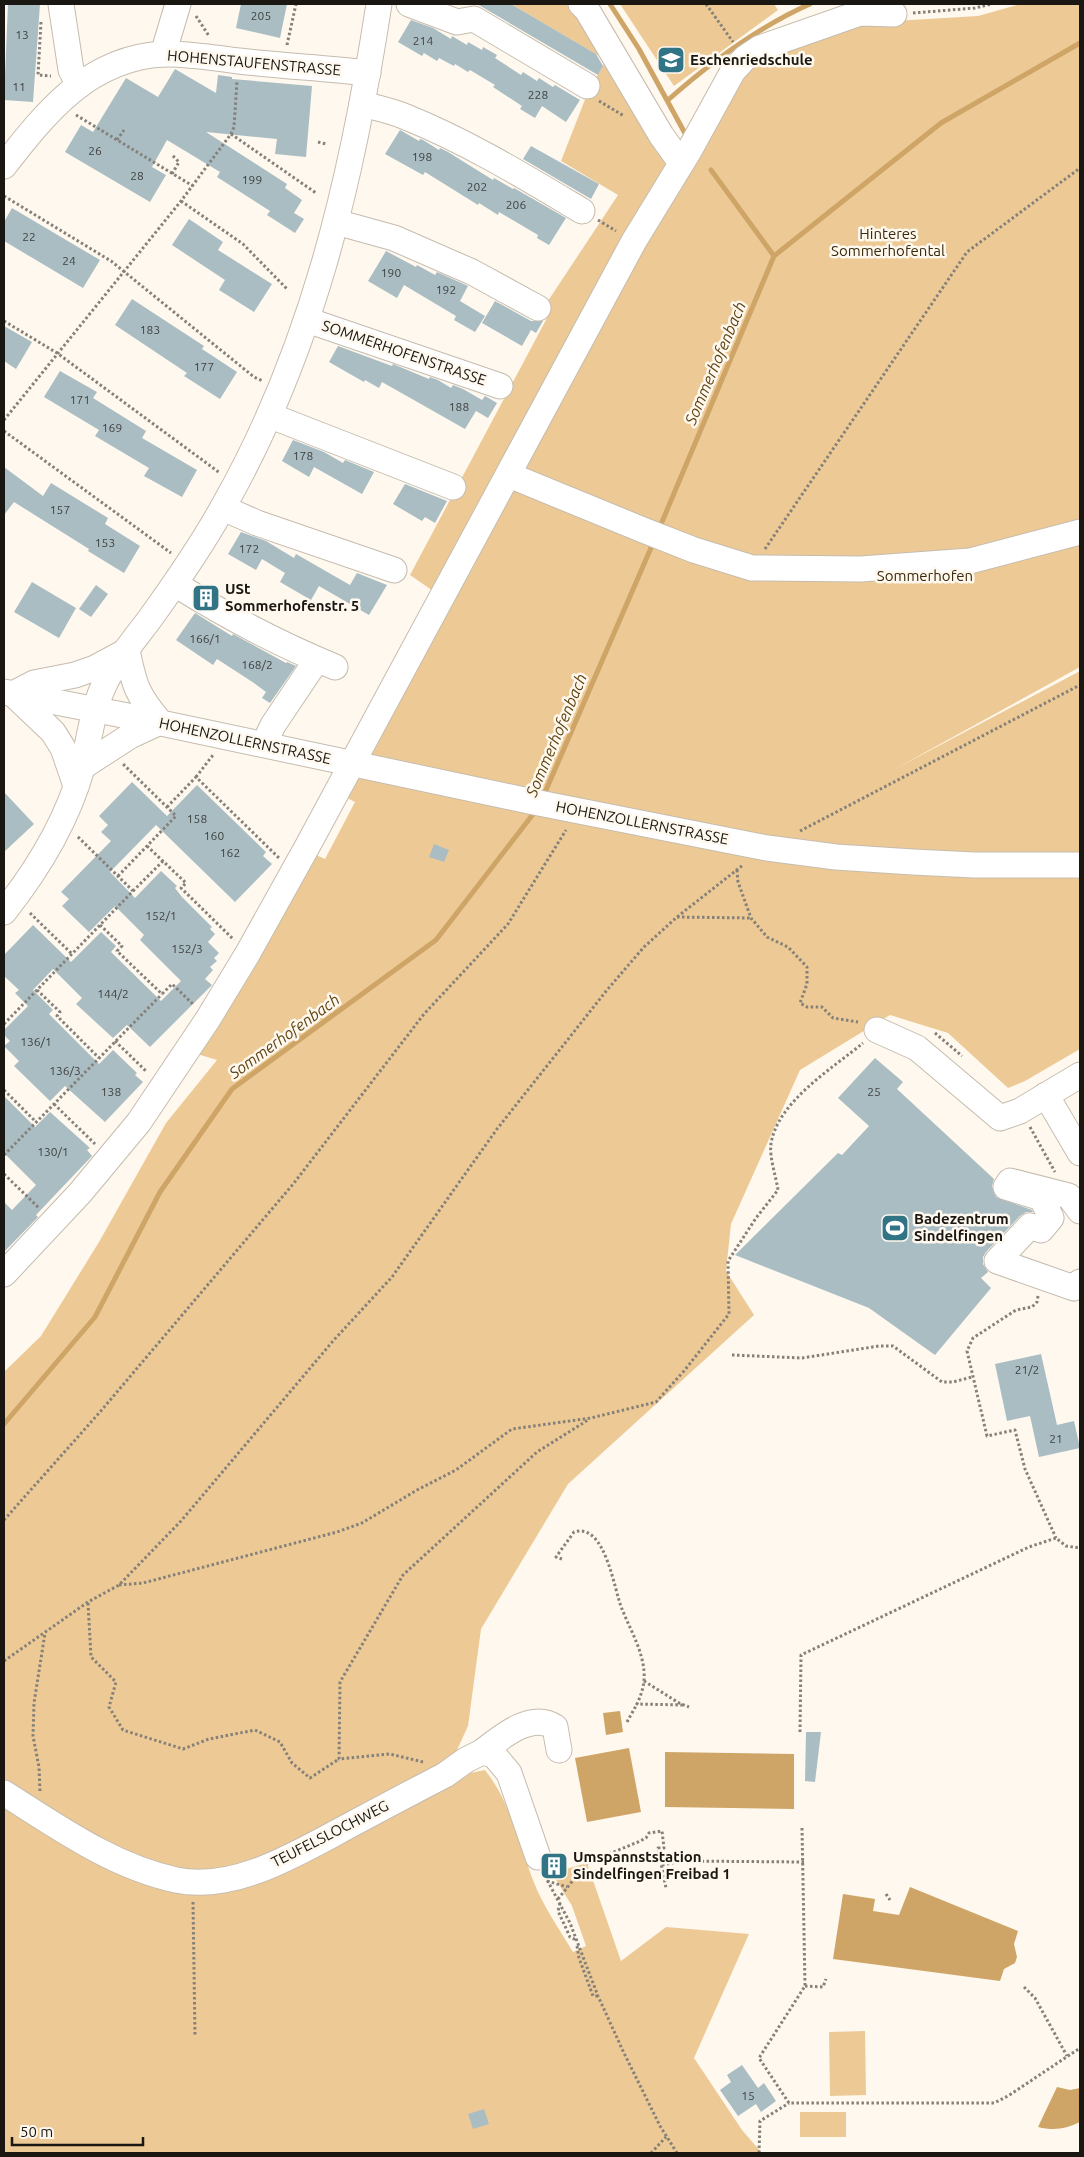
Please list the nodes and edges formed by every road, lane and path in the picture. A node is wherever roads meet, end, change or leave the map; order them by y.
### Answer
1 (61, 4) edge
2 (296, 4) edge
3 (379, 4) edge
4 (409, 4) edge
5 (581, 4) edge
6 (706, 4) edge
7 (992, 4) edge
8 (186, 8) edge
9 (894, 14) joint
10 (727, 34) dead end
11 (163, 54) junction
12 (231, 60) junction
13 (283, 65) junction
14 (368, 73) junction
15 (79, 85) junction
16 (586, 86) joint
17 (56, 103) junction
18 (362, 104) junction
19 (632, 120) dead end
20 (124, 130) dead end
21 (231, 134) junction
22 (117, 140) junction
23 (318, 142) dead end
24 (326, 144) dead end
25 (172, 155) dead end
26 (681, 163) junction
27 (4, 166) edge
28 (1080, 168) edge
29 (172, 174) junction
30 (193, 186) junction
31 (316, 193) dead end
32 (4, 196) edge
33 (181, 201) junction
34 (582, 211) joint
35 (336, 222) junction
36 (634, 241) junction
37 (124, 272) junction
38 (288, 290) dead end
39 (538, 308) dead end
40 (307, 320) junction
41 (4, 321) edge
42 (57, 353) junction
43 (500, 386) dead end
44 (281, 390) junction
45 (270, 416) junction
46 (4, 420) edge
47 (4, 430) edge
48 (509, 474) junction
49 (236, 483) junction
50 (453, 487) dead end
51 (223, 508) junction
52 (1080, 532) edge
53 (752, 568) junction
54 (394, 570) dead end
55 (181, 574) junction
56 (127, 650) junction
57 (1080, 685) edge
58 (8, 693) edge
59 (95, 709) junction
60 (160, 722) junction
61 (264, 744) junction
62 (215, 753) dead end
63 (115, 756) dead end
64 (350, 763) junction
65 (79, 777) junction
66 (196, 778) junction
67 (167, 807) junction
68 (564, 817) junction
69 (62, 822) junction
70 (147, 846) junction
71 (767, 848) junction
72 (163, 861) junction
73 (282, 862) dead end
74 (1080, 865) edge
75 (118, 876) junction
76 (133, 891) junction
77 (9, 905) edge
78 (677, 917) junction
79 (751, 918) junction
80 (100, 925) junction
81 (237, 943) dead end
82 (72, 954) junction
83 (37, 990) junction
84 (162, 994) junction
85 (195, 1006) dead end
86 (4, 1014) edge
87 (9, 1019) junction
88 (850, 1020) dead end
89 (4, 1024) edge
90 (877, 1030) joint
91 (116, 1041) junction
92 (100, 1058) junction
93 (1080, 1075) edge
94 (153, 1078) dead end
95 (4, 1090) edge
96 (1046, 1095) junction
97 (54, 1104) junction
98 (1020, 1111) junction
99 (36, 1122) junction
100 (101, 1150) dead end
101 (1080, 1153) edge
102 (4, 1155) edge
103 (4, 1174) edge
104 (1074, 1204) edge
105 (44, 1212) dead end
106 (4, 1274) edge
107 (1044, 1278) junction
108 (1080, 1282) edge
109 (732, 1355) dead end
110 (972, 1377) junction
111 (591, 1418) junction
112 (4, 1520) edge
113 (1056, 1538) junction
114 (1080, 1548) edge
115 (562, 1560) dead end
116 (119, 1585) junction
117 (88, 1602) junction
118 (45, 1633) junction
119 (4, 1661) edge
120 (644, 1681) junction
121 (637, 1704) junction
122 (683, 1704) junction
123 (689, 1707) dead end
124 (627, 1722) dead end
125 (800, 1732) dead end
126 (559, 1750) dead end
127 (482, 1752) junction
128 (339, 1759) junction
129 (445, 1776) junction
130 (4, 1793) edge
131 (40, 1800) dead end
132 (802, 1828) dead end
133 (538, 1857) joint
134 (804, 1862) junction
135 (662, 1865) junction
136 (547, 1881) junction
137 (193, 1882) junction
138 (567, 1887) junction
139 (666, 1888) dead end
140 (886, 1894) dead end
141 (890, 1900) dead end
142 (559, 1901) junction
143 (576, 1939) junction
144 (826, 1979) dead end
145 (806, 1986) junction
146 (1024, 1987) dead end
147 (195, 2036) dead end
148 (1080, 2048) edge
149 (1068, 2056) junction
150 (789, 2103) junction
151 (666, 2137) junction
152 (651, 2153) edge
153 (677, 2153) edge
154 (759, 2153) edge

1 - 15 street
2 - 13 path
3 - 14 street, SOMMERHOFENSTRASSE
4 - 16 street
5 - 26 street
6 - 10 path
7 - 9 path
8 - 11 street
8 - 12 path
9 - 26 street
11 - 12 street, HOHENSTAUFENSTRASSE
11 - 15 street, HOHENSTAUFENSTRASSE
12 - 13 street, HOHENSTAUFENSTRASSE
12 - 21 path
13 - 14 street, HOHENSTAUFENSTRASSE
14 - 18 street, SOMMERHOFENSTRASSE
15 - 17 street, HOHENSTAUFENSTRASSE
16 - 19 path
17 - 22 path
17 - 27 street, HOHENSTAUFENSTRASSE
18 - 34 street
18 - 35 street, SOMMERHOFENSTRASSE
20 - 22 path
21 - 30 path
21 - 31 path
22 - 29 path
23 - 24 path
25 - 29 path
26 - 36 street
28 - 53 path
29 - 30 path
30 - 33 path
32 - 37 path
33 - 37 path
33 - 38 path
34 - 36 path
35 - 39 street
35 - 40 street, SOMMERHOFENSTRASSE
36 - 48 street
37 - 42 path
37 - 44 path
40 - 43 street, SOMMERHOFENSTRASSE
40 - 44 street, SOMMERHOFENSTRASSE
41 - 42 path
42 - 46 path
42 - 49 path
44 - 45 street, SOMMERHOFENSTRASSE
45 - 49 street, SOMMERHOFENSTRASSE
45 - 50 street
47 - 55 path
48 - 53 street
48 - 64 street
49 - 51 street, SOMMERHOFENSTRASSE
51 - 54 street
51 - 55 street, SOMMERHOFENSTRASSE
52 - 53 street
55 - 56 street, SOMMERHOFENSTRASSE
55 - 61 street
56 - 58 street
56 - 59 street, SOMMERHOFENSTRASSE
56 - 60 street
57 - 71 path
58 - 59 street, HOHENZOLLERNSTRASSE
58 - 65 street
59 - 60 street, HOHENZOLLERNSTRASSE
59 - 65 street, SOMMERHOFENSTRASSE
60 - 61 street, HOHENZOLLERNSTRASSE
60 - 65 street
61 - 64 street, HOHENZOLLERNSTRASSE
62 - 66 path
63 - 67 path
64 - 68 street, HOHENZOLLERNSTRASSE
64 - 106 street
65 - 69 street, SOMMERHOFENSTRASSE
66 - 67 path
66 - 73 path
67 - 70 path
68 - 71 street, HOHENZOLLERNSTRASSE
68 - 112 path
69 - 75 path
69 - 77 street, SOMMERHOFENSTRASSE
70 - 72 path
70 - 75 path
71 - 74 street, HOHENZOLLERNSTRASSE
72 - 76 path
72 - 81 path
75 - 76 path
76 - 80 path
77 - 82 path
78 - 79 path
78 - 79 path
78 - 116 path
79 - 88 path
80 - 82 path
80 - 84 path
82 - 83 path
83 - 87 path
83 - 92 path
84 - 85 path
84 - 91 path
86 - 87 path
87 - 89 path
90 - 98 street
90 - 111 path
91 - 92 path
91 - 94 path
92 - 97 path
93 - 96 street
95 - 99 path
96 - 98 street
96 - 101 street
97 - 99 path
97 - 100 path
98 - 104 path
99 - 102 path
103 - 105 path
104 - 107 street
107 - 108 street
107 - 110 path
109 - 110 path
110 - 113 path
111 - 116 path
111 - 128 path
113 - 114 path
113 - 125 path
115 - 120 path
116 - 117 path
117 - 118 path
117 - 128 path
118 - 119 path
118 - 131 path
120 - 121 path
120 - 122 path
121 - 122 path
121 - 124 path
122 - 123 path
126 - 127 street, TEUFELSLOCHWEG
127 - 129 street, TEUFELSLOCHWEG
127 - 133 street
128 - 129 path
129 - 137 street, TEUFELSLOCHWEG
130 - 137 street, TEUFELSLOCHWEG
132 - 134 path
133 - 136 path
134 - 135 path
134 - 145 path
135 - 138 path
135 - 139 path
136 - 138 path
136 - 142 path
137 - 147 path
138 - 142 path
140 - 141 path
142 - 143 path
142 - 143 path
143 - 151 path
144 - 145 path
145 - 150 path
146 - 149 path
148 - 149 path
149 - 150 path
150 - 154 path
151 - 152 path
151 - 153 path

